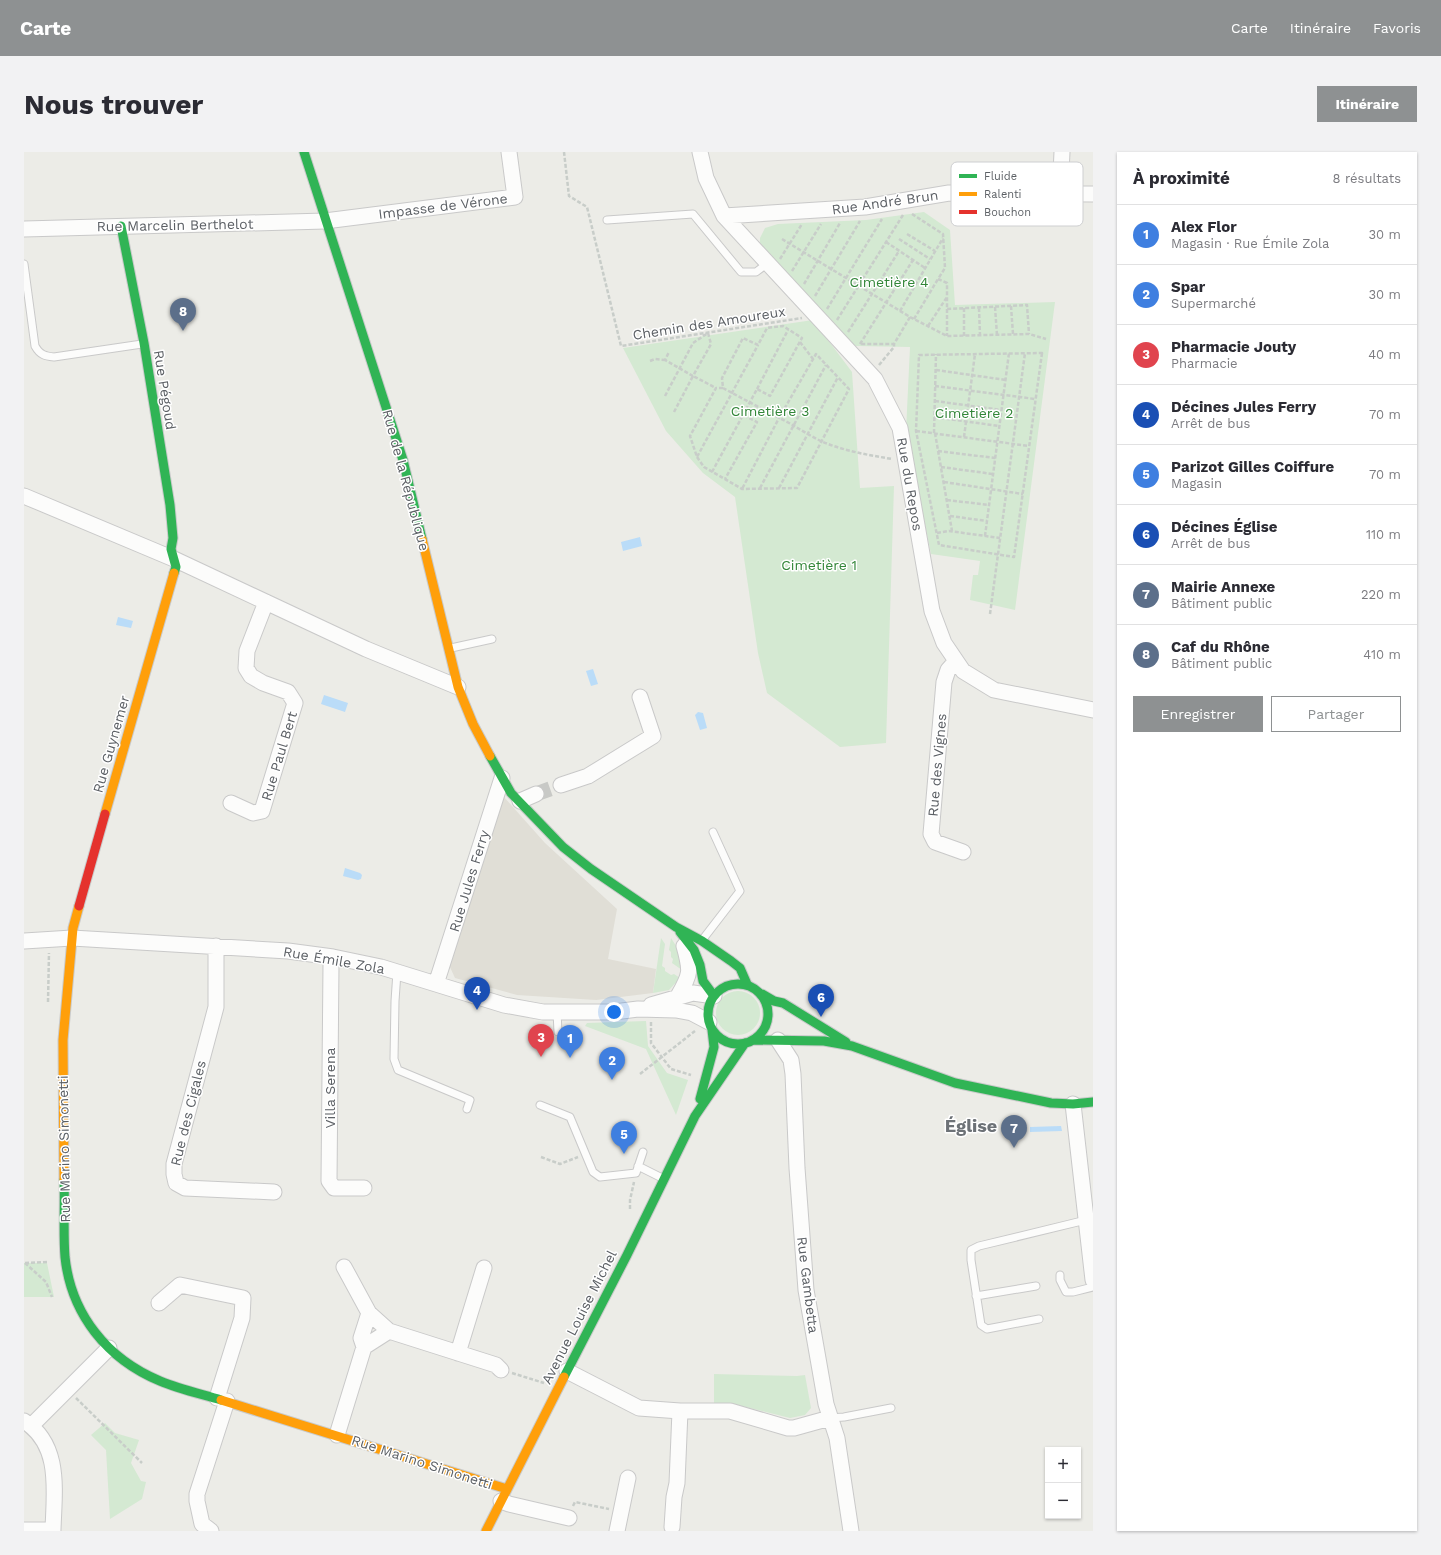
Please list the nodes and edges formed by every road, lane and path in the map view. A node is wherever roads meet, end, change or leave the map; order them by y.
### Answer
1 (304, 152) edge
2 (509, 152) edge
3 (564, 152) edge
4 (700, 152) edge
5 (1062, 152) edge
6 (1062, 162) edge
7 (951, 193) edge
8 (903, 215) junction
9 (724, 216) junction
10 (896, 216) dead end
11 (889, 218) dead end
12 (882, 219) junction
13 (607, 220) dead end
14 (876, 220) dead end
15 (325, 221) junction
16 (860, 221) junction
17 (866, 221) dead end
18 (844, 222) dead end
19 (854, 222) dead end
20 (821, 223) junction
21 (827, 223) dead end
22 (834, 223) dead end
23 (840, 223) junction
24 (808, 224) dead end
25 (814, 224) dead end
26 (121, 226) junction
27 (24, 229) edge
28 (907, 234) dead end
29 (943, 237) junction
30 (782, 238) dead end
31 (899, 239) dead end
32 (886, 242) junction
33 (791, 244) junction
34 (899, 251) junction
35 (935, 251) junction
36 (804, 252) junction
37 (930, 259) junction
38 (818, 260) junction
39 (913, 260) junction
40 (773, 262) junction
41 (24, 264) edge
42 (925, 268) junction
43 (832, 269) junction
44 (786, 270) dead end
45 (846, 277) junction
46 (938, 279) junction
47 (798, 282) dead end
48 (859, 286) junction
49 (810, 294) dead end
50 (873, 294) junction
51 (947, 296) junction
52 (887, 302) junction
53 (1011, 306) junction
54 (996, 307) junction
55 (964, 308) junction
56 (979, 308) junction
57 (947, 309) junction
58 (900, 311) junction
59 (823, 313) junction
60 (910, 317) junction
61 (914, 319) junction
62 (836, 321) junction
63 (840, 325) dead end
64 (928, 326) junction
65 (844, 329) dead end
66 (788, 330) junction
67 (708, 333) junction
68 (1013, 334) junction
69 (1029, 334) junction
70 (980, 335) junction
71 (996, 335) junction
72 (947, 336) junction
73 (964, 336) junction
74 (1046, 339) dead end
75 (800, 342) junction
76 (144, 343) junction
77 (758, 344) junction
78 (894, 344) junction
79 (669, 352) dead end
80 (1009, 353) junction
81 (1025, 353) junction
82 (936, 354) junction
83 (975, 354) junction
84 (813, 359) junction
85 (665, 360) junction
86 (650, 361) dead end
87 (826, 365) junction
88 (680, 369) junction
89 (936, 370) junction
90 (870, 374) junction
91 (972, 375) junction
92 (693, 376) junction
93 (838, 377) junction
94 (1006, 380) junction
95 (935, 386) junction
96 (716, 388) junction
97 (723, 388) junction
98 (757, 389) junction
99 (970, 391) junction
100 (732, 393) junction
101 (1003, 395) junction
102 (665, 396) dead end
103 (1019, 397) junction
104 (1036, 399) junction
105 (750, 402) junction
106 (935, 402) junction
107 (968, 406) junction
108 (1001, 410) junction
109 (674, 412) dead end
110 (743, 415) junction
111 (934, 417) junction
112 (779, 418) junction
113 (966, 421) junction
114 (794, 426) junction
115 (999, 426) junction
116 (916, 431) junction
117 (808, 433) junction
118 (935, 433) junction
119 (964, 437) junction
120 (822, 441) junction
121 (997, 442) junction
122 (1013, 444) junction
123 (1029, 446) junction
124 (938, 451) junction
125 (697, 457) junction
126 (995, 458) junction
127 (906, 461) junction
128 (941, 467) junction
129 (712, 472) junction
130 (993, 474) junction
131 (725, 479) junction
132 (944, 482) junction
133 (760, 488) junction
134 (779, 488) junction
135 (742, 489) junction
136 (991, 489) junction
137 (1006, 492) junction
138 (1022, 494) junction
139 (24, 496) edge
140 (947, 500) junction
141 (989, 505) junction
142 (950, 516) junction
143 (987, 521) junction
144 (952, 531) junction
145 (937, 533) junction
146 (985, 536) junction
147 (1000, 538) junction
148 (998, 554) junction
149 (174, 558) junction
150 (266, 602) junction
151 (990, 614) dead end
152 (492, 639) dead end
153 (449, 648) junction
154 (956, 661) junction
155 (458, 687) junction
156 (640, 697) dead end
157 (1093, 710) edge
158 (502, 778) junction
159 (561, 785) tunnel mouth
160 (536, 794) tunnel mouth
161 (520, 801) junction
162 (231, 803) dead end
163 (713, 832) dead end
164 (963, 852) dead end
165 (679, 930) junction
166 (72, 938) junction
167 (24, 941) edge
168 (702, 941) junction
169 (216, 946) junction
170 (694, 950) junction
171 (49, 954) dead end
172 (333, 957) junction
173 (397, 972) junction
174 (436, 984) junction
175 (747, 984) junction
176 (48, 985) dead end
177 (762, 994) junction
178 (678, 996) junction
179 (714, 996) junction
180 (638, 1009) junction
181 (557, 1012) junction
182 (650, 1018) dead end
183 (706, 1027) junction
184 (558, 1032) dead end
185 (754, 1040) junction
186 (778, 1040) junction
187 (745, 1043) junction
188 (852, 1046) junction
189 (662, 1057) junction
190 (640, 1074) dead end
191 (694, 1075) dead end
192 (1093, 1102) edge
193 (1074, 1104) junction
194 (540, 1105) dead end
195 (467, 1109) dead end
196 (695, 1116) junction
197 (643, 1152) dead end
198 (586, 1153) junction
199 (540, 1158) dead end
200 (637, 1170) junction
201 (664, 1179) junction
202 (364, 1188) dead end
203 (274, 1192) dead end
204 (630, 1213) dead end
205 (1086, 1220) junction
206 (1091, 1253) edge
207 (25, 1262) edge
208 (54, 1262) dead end
209 (344, 1266) dead end
210 (484, 1268) dead end
211 (1060, 1275) dead end
212 (1093, 1280) edge
213 (1036, 1286) dead end
214 (1093, 1287) edge
215 (976, 1296) junction
216 (52, 1297) dead end
217 (159, 1303) dead end
218 (369, 1313) junction
219 (1039, 1319) dead end
220 (389, 1332) junction
221 (364, 1347) junction
222 (109, 1348) junction
223 (458, 1353) junction
224 (501, 1370) joint
225 (567, 1372) junction
226 (548, 1384) dead end
227 (68, 1389) junction
228 (222, 1399) junction
229 (891, 1408) dead end
230 (680, 1411) junction
231 (830, 1418) junction
232 (28, 1423) edge
233 (337, 1435) junction
234 (142, 1463) dead end
235 (628, 1478) dead end
236 (504, 1495) junction
237 (621, 1512) junction
238 (569, 1518) joint
239 (672, 1527) dead end
240 (202, 1528) edge
241 (24, 1530) edge
242 (486, 1531) edge
243 (617, 1531) edge
244 (851, 1531) edge

1 - 15 street, Rue de la République
2 - 15 street, Impasse de Vérone
3 - 67 path, Chemin des Amoureux
4 - 9 street, Rue du Repos
5 - 6 street
7 - 9 street, Rue André Brun
8 - 10 path
8 - 29 path
8 - 32 path
9 - 40 street, Rue du Repos
11 - 12 path
12 - 14 path
12 - 45 path
13 - 40 lane
15 - 26 street, Rue Marcelin Berthelot
15 - 153 street, Rue de la République
16 - 17 path
16 - 19 path
16 - 43 path
18 - 23 path
20 - 21 path
20 - 25 path
20 - 36 path
22 - 23 path
23 - 38 path
24 - 33 path
26 - 27 street, Rue Marcelin Berthelot
26 - 76 street, Rue Pégoud
28 - 35 path
29 - 35 path
29 - 46 path
30 - 33 path
31 - 37 path
32 - 34 path
32 - 48 path
33 - 36 path
33 - 40 path
34 - 39 path
34 - 50 path
35 - 37 path
36 - 38 path
36 - 44 path
37 - 42 path
38 - 43 path
38 - 47 path
39 - 42 path
39 - 52 path
40 - 59 street, Rue du Repos
41 - 76 lane
42 - 58 path
43 - 45 path
43 - 49 path
45 - 48 path
45 - 59 path
46 - 51 path
46 - 61 path
48 - 50 path
48 - 62 path
50 - 52 path
50 - 65 path
51 - 57 path
51 - 64 path
52 - 58 path
52 - 78 path
53 - 54 path
53 - 68 path
53 - 69 path
54 - 56 path
54 - 71 path
55 - 56 path
55 - 57 path
55 - 73 path
56 - 70 path
57 - 72 path
58 - 60 path
59 - 62 path
59 - 67 path, Chemin des Amoureux
59 - 90 street, Rue du Repos
60 - 61 path
60 - 78 path
61 - 64 path
62 - 63 path
64 - 72 path
66 - 75 path
66 - 77 path
66 - 98 path
67 - 88 path
67 - 92 path
68 - 69 path
68 - 71 path
69 - 74 path
70 - 71 path
70 - 73 path
72 - 73 path
75 - 84 path
75 - 98 path
76 - 149 street, Rue Pégoud
77 - 97 path
77 - 100 path
78 - 90 path
79 - 85 path
80 - 81 path
80 - 83 path
80 - 94 path
81 - 103 path
81 - 104 path
82 - 83 path
82 - 89 path
82 - 116 path
83 - 91 path
84 - 87 path
84 - 112 path
85 - 86 path
85 - 88 path
87 - 93 path
87 - 114 path
88 - 92 path
88 - 102 path
89 - 91 path
89 - 95 path
90 - 127 street, Rue du Repos
91 - 94 path
91 - 99 path
92 - 96 path
92 - 109 path
93 - 117 path
93 - 120 path
94 - 101 path
95 - 99 path
95 - 106 path
96 - 97 path
96 - 125 path
97 - 100 path
98 - 105 path
99 - 101 path
99 - 107 path
100 - 105 path
100 - 125 path
101 - 103 path
101 - 108 path
103 - 104 path
103 - 122 path
104 - 123 path
105 - 110 path
105 - 112 path
106 - 107 path
106 - 111 path
107 - 108 path
107 - 113 path
108 - 115 path
110 - 129 path
110 - 131 path
111 - 113 path
111 - 118 path
112 - 114 path
112 - 135 path
113 - 115 path
113 - 119 path
114 - 117 path
114 - 133 path
115 - 121 path
116 - 118 path
116 - 145 path
117 - 120 path
117 - 134 path
118 - 119 path
118 - 124 path
119 - 121 path
120 - 127 path
120 - 134 path
121 - 122 path
121 - 126 path
122 - 123 path
122 - 137 path
123 - 138 path
124 - 126 path
124 - 128 path
125 - 129 path
126 - 130 path
127 - 154 street, Rue du Repos
128 - 130 path
128 - 132 path
129 - 131 path
130 - 136 path
131 - 135 path
132 - 136 path
132 - 140 path
133 - 134 path
133 - 135 path
136 - 137 path
136 - 141 path
137 - 138 path
137 - 147 path
138 - 148 path
139 - 149 street
140 - 141 path
140 - 142 path
141 - 143 path
142 - 143 path
142 - 144 path
143 - 146 path
144 - 145 path
144 - 146 path
145 - 148 path
146 - 147 path
147 - 148 path
148 - 151 path
149 - 150 street
149 - 166 street, Rue Guynemer
150 - 155 street
150 - 162 street, Rue Paul Bert
152 - 153 lane
153 - 155 street, Rue de la République
154 - 157 street, Rue du Repos
154 - 164 street, Rue des Vignes
155 - 158 street, Rue de la République
156 - 159 street
158 - 161 street, Rue de la République
158 - 174 street, Rue Jules Ferry
160 - 161 street
161 - 165 street, Rue de la République
163 - 168 lane
165 - 168 street, Rue de la République
165 - 170 street, Rue de la République
165 - 178 street
166 - 167 street, Rue Émile Zola
166 - 169 street, Rue Émile Zola
166 - 222 street, Rue Marino Simonetti
168 - 170 lane
168 - 175 street, Rue de la République
169 - 172 street, Rue Émile Zola
169 - 203 street, Rue des Cigales
170 - 179 street, Rue de la République
171 - 176 path
172 - 173 street, Rue Émile Zola
172 - 202 street, Villa Serena
173 - 174 street, Rue Émile Zola
173 - 195 lane
174 - 181 street, Rue Émile Zola
175 - 177 street
175 - 179 street
177 - 185 street
177 - 188 street
178 - 179 street, Rue Émile Zola
178 - 180 street, Rue Émile Zola
179 - 183 street
180 - 181 street, Rue Émile Zola
180 - 183 street, Rue Émile Zola
181 - 184 lane
182 - 189 path
183 - 187 street
183 - 189 path
183 - 196 street, Avenue Louise Michel
185 - 186 street
185 - 187 street
186 - 188 street
186 - 231 street, Rue Gambetta
187 - 196 street, Avenue Louise Michel
188 - 193 street
189 - 190 path
189 - 191 path
192 - 193 street
193 - 205 street
194 - 198 lane
196 - 201 street, Avenue Louise Michel
197 - 200 lane
198 - 199 path
198 - 200 lane
200 - 201 lane
200 - 204 path
201 - 225 street, Avenue Louise Michel
205 - 206 street
205 - 215 lane
206 - 212 street
207 - 208 path
207 - 216 path
209 - 218 street
210 - 223 street
211 - 214 lane
213 - 215 lane
215 - 219 lane
217 - 228 street
218 - 220 street
218 - 221 street, Rue Marino Simonetti
220 - 221 street
220 - 223 street
221 - 233 street, Rue Marino Simonetti
222 - 227 street
222 - 228 street, Rue Marino Simonetti
223 - 224 street
224 - 226 path
225 - 230 street
225 - 236 street, Avenue Louise Michel
227 - 232 street
227 - 234 path
228 - 233 street, Rue Marino Simonetti
228 - 240 street
229 - 231 lane
230 - 231 street
230 - 239 street
231 - 244 street, Rue Gambetta
232 - 241 street
233 - 236 street, Rue Marino Simonetti
235 - 237 street
236 - 238 street
236 - 242 street, Avenue Louise Michel
237 - 238 path
237 - 243 street

